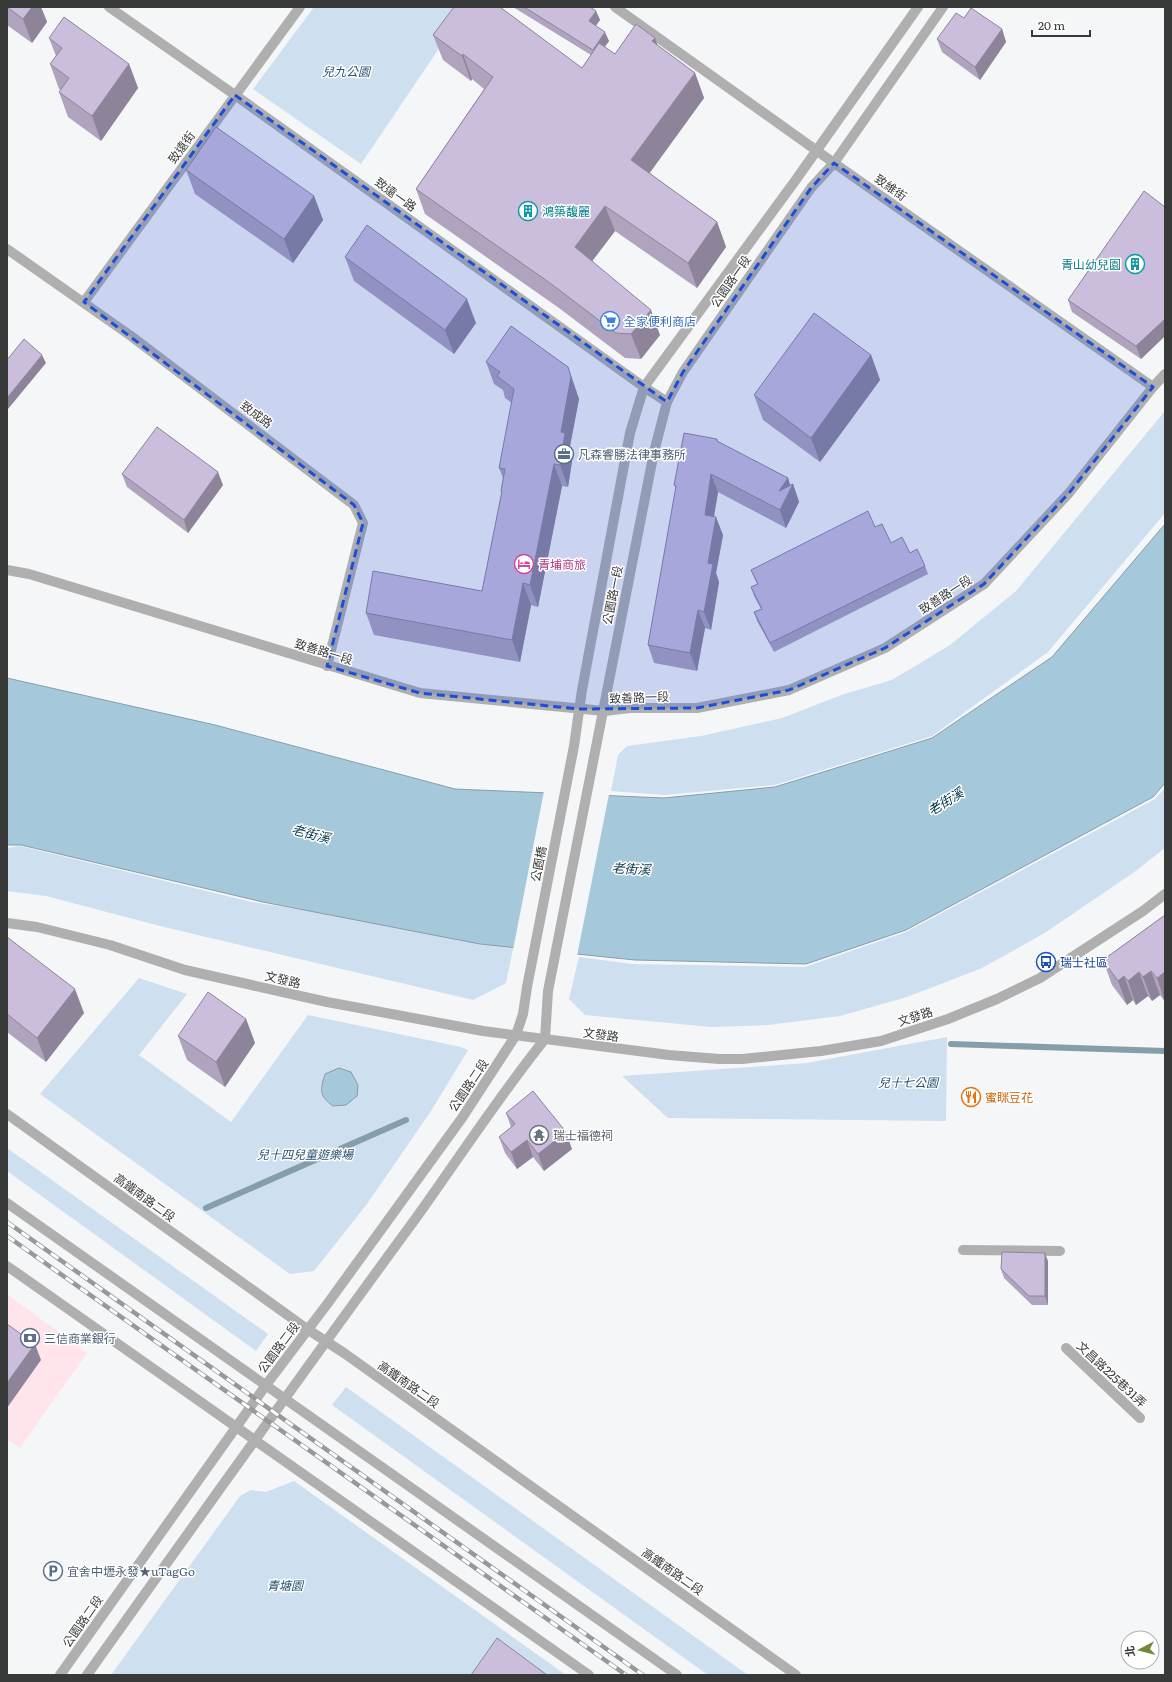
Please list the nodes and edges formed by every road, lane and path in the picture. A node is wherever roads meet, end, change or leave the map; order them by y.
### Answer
1 (109, 7) edge
2 (300, 7) edge
3 (615, 7) edge
4 (918, 7) edge
5 (943, 7) edge
6 (235, 95) junction
7 (816, 150) junction
8 (834, 163) junction
9 (7, 248) edge
10 (84, 302) junction
11 (1165, 374) edge
12 (644, 387) junction
13 (1153, 387) junction
14 (667, 402) junction
15 (7, 570) edge
16 (327, 666) junction
17 (579, 709) junction
18 (604, 711) junction
19 (574, 746) joint
20 (1165, 894) edge
21 (7, 923) edge
22 (516, 1035) junction
23 (544, 1039) junction
24 (7, 1114) edge
25 (7, 1203) edge
26 (963, 1250) dead end
27 (1060, 1251) dead end
28 (7, 1266) edge
29 (307, 1329) junction
30 (325, 1342) junction
31 (1066, 1348) dead end
32 (266, 1385) junction
33 (285, 1398) junction
34 (1140, 1418) dead end
35 (236, 1427) junction
36 (254, 1440) junction
37 (60, 1675) edge
38 (87, 1675) edge
39 (589, 1675) edge
40 (677, 1675) edge
41 (796, 1675) edge

1 - 6 street, 致遠一路
2 - 6 street, 致遠街
3 - 7 street, 致維街
4 - 7 street, 公園路一段
5 - 8 street, 公園路一段
6 - 10 street, 致遠街
6 - 12 street, 致遠一路
7 - 8 street, 致維街
7 - 12 street, 公園路一段
8 - 13 street, 致維街
8 - 14 street, 公園路一段
9 - 10 street, 致成路
10 - 16 street, 致成路
11 - 13 street, 致善路一段
12 - 14 street, 致遠一路
12 - 17 street, 公園路一段
13 - 18 street, 致善路一段
14 - 18 street, 公園路一段
15 - 16 street, 致善路一段
16 - 17 street, 致善路一段
17 - 18 street, 致善路一段
17 - 19 street, 公園路一段
18 - 23 street, 公園路一段
19 - 22 street, 公園橋
20 - 23 street, 文發路
21 - 22 street, 文發路
22 - 23 street, 文發路
22 - 29 street, 公園路二段
23 - 30 street
24 - 29 street, 高鐵南路二段
25 - 32 street
26 - 27 street
28 - 35 street
29 - 30 street, 高鐵南路二段
29 - 32 street, 公園路二段
30 - 33 street
30 - 41 street, 高鐵南路二段
31 - 34 street, 文昌路225巷31弄
32 - 33 street
32 - 35 street, 公園路二段
33 - 36 street
33 - 40 street
35 - 36 street
35 - 37 street, 公園路二段
36 - 38 street
36 - 39 street

